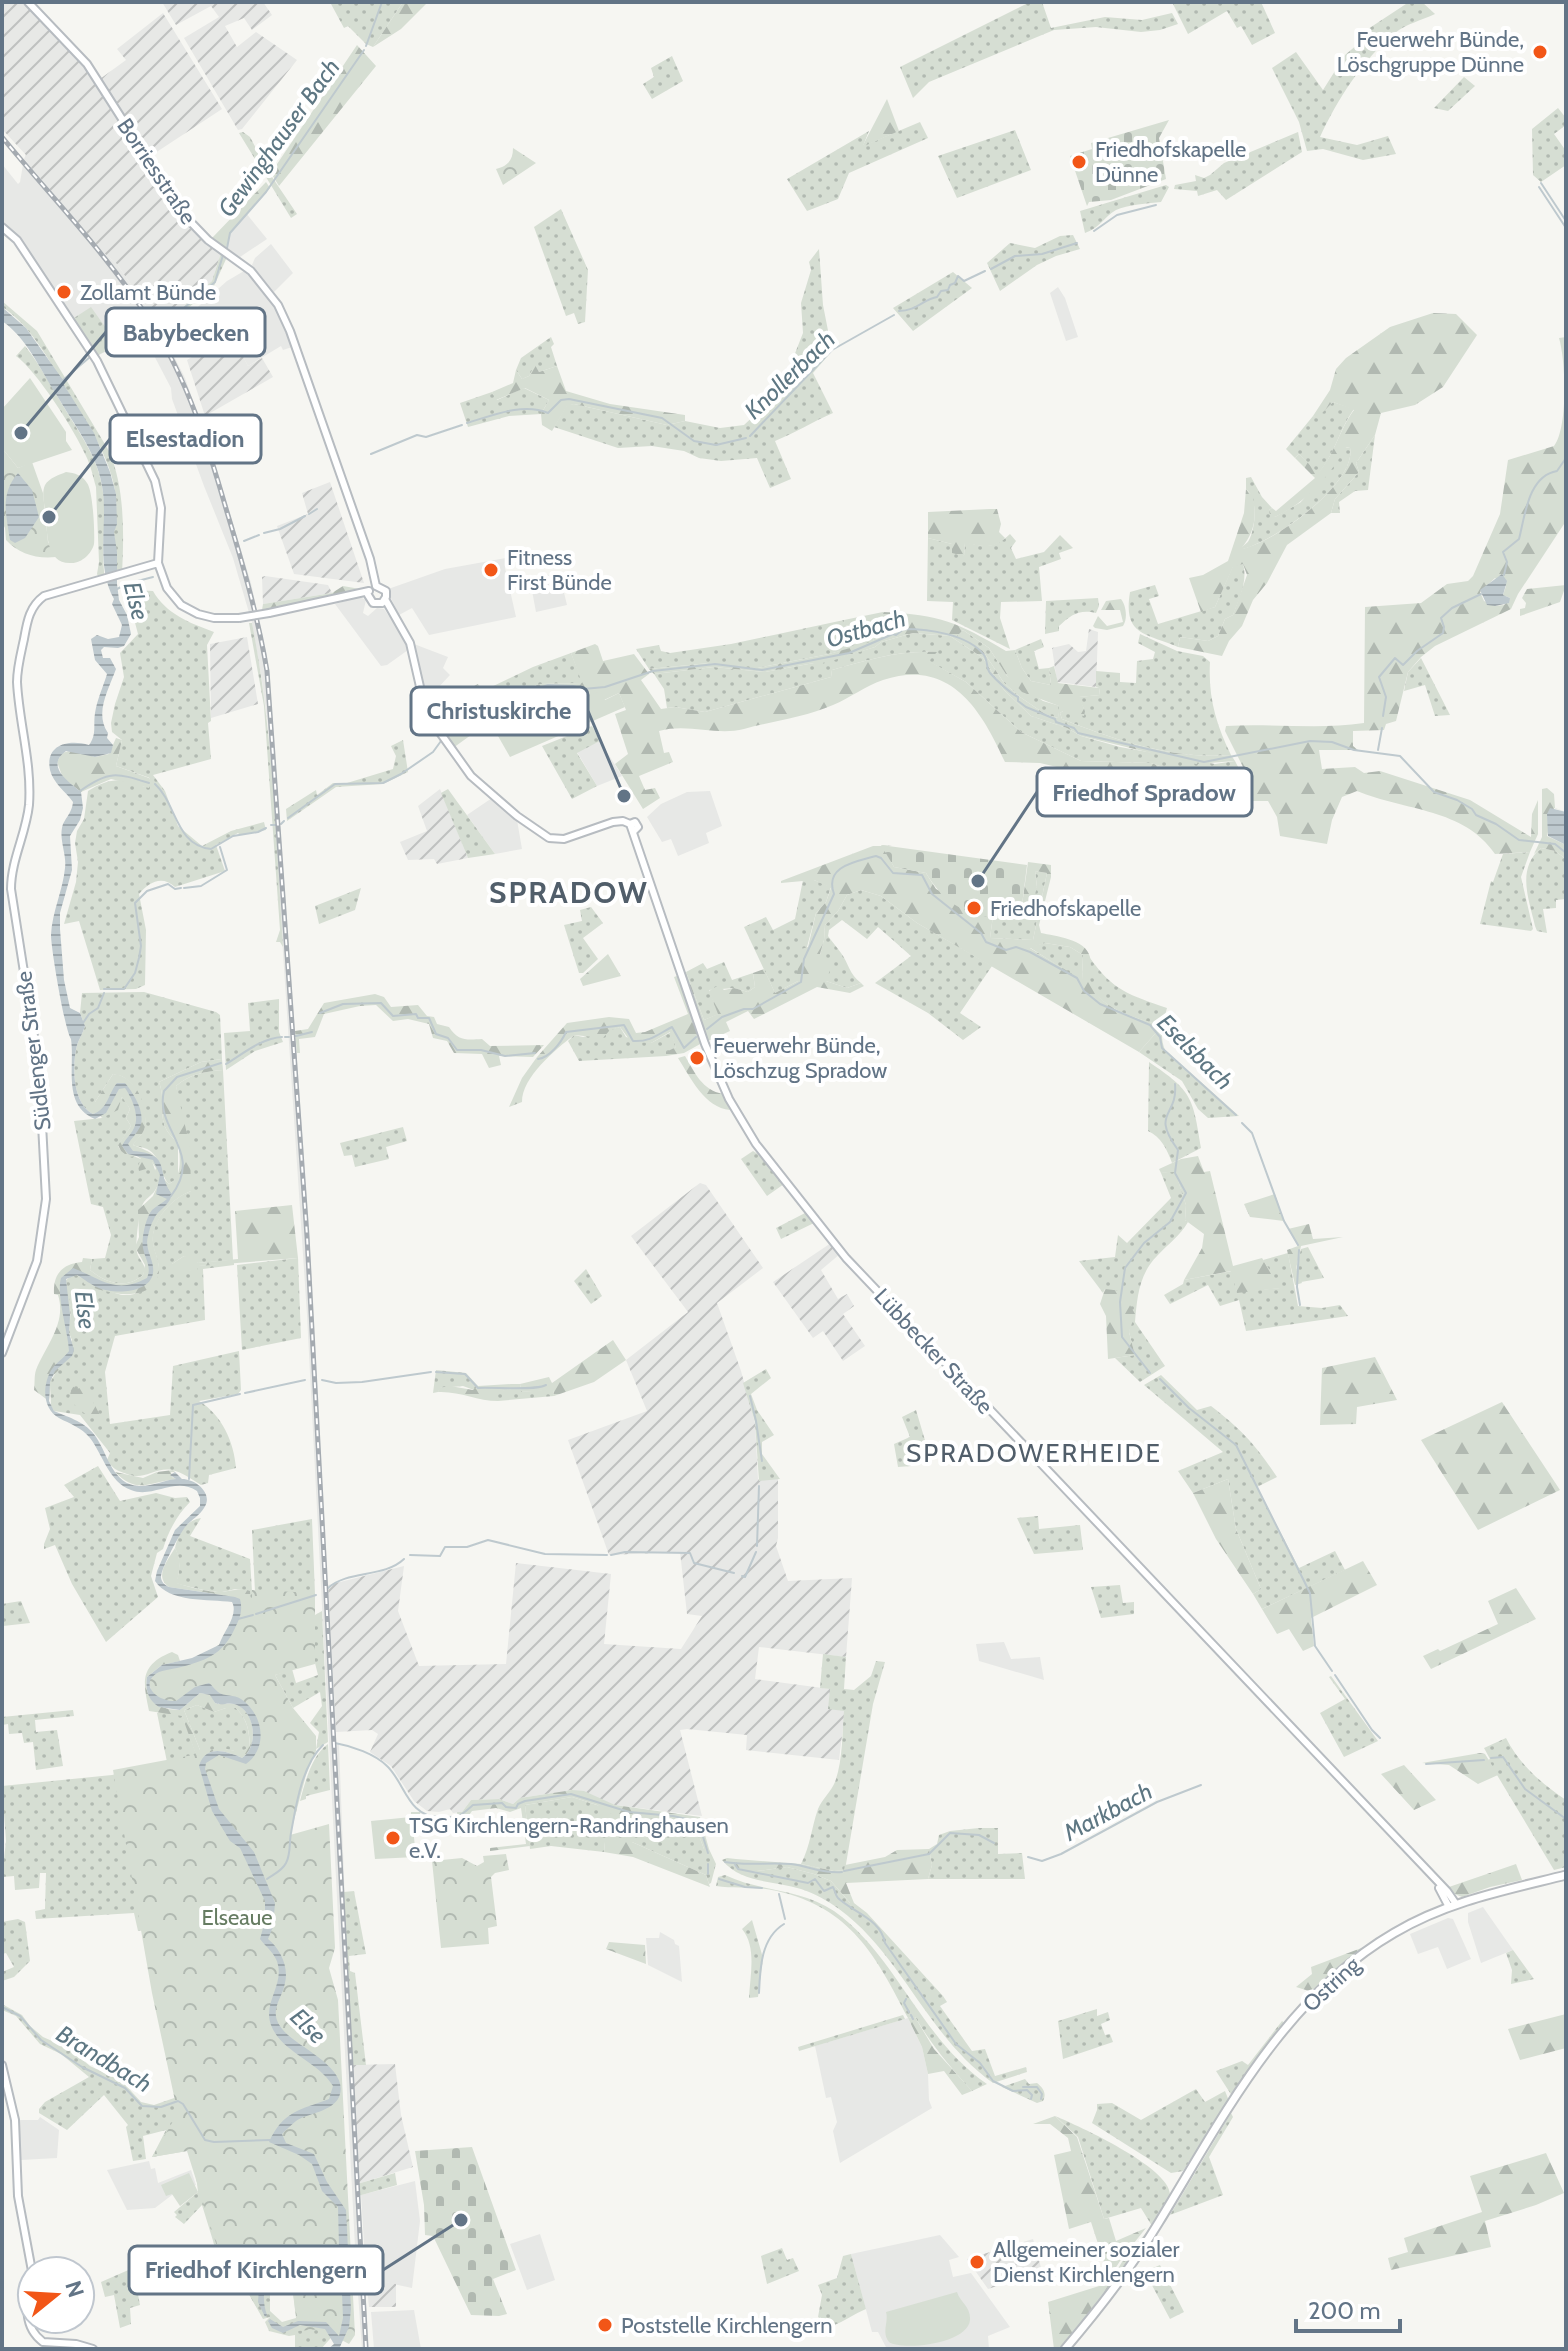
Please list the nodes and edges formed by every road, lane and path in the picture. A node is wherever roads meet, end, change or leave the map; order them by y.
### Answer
1 (28, 2) edge
2 (2, 227) edge
3 (158, 546) junction
4 (149, 564) junction
5 (159, 565) junction
6 (131, 571) junction
7 (378, 586) junction
8 (368, 593) junction
9 (383, 601) junction
10 (2, 1353) edge
11 (1566, 1875) edge
12 (1452, 1905) junction
13 (2, 2065) edge
14 (29, 2255) edge
15 (35, 2335) edge
16 (93, 2349) edge
17 (1065, 2349) edge

1 - 7 main road, Borriesstraße
2 - 3 main road
3 - 4 main road
3 - 5 main road
4 - 5 main road
4 - 6 main road
5 - 6 main road
5 - 8 main road, bridge
6 - 10 main road, Südlenger Straße
7 - 8 main road
7 - 9 main road, Borriesstraße
8 - 9 main road, Lübbecker Straße
9 - 12 main road, Lübbecker Straße
11 - 12 main road, Ostring
12 - 17 main road, Ostring
13 - 14 main road
15 - 16 main road

